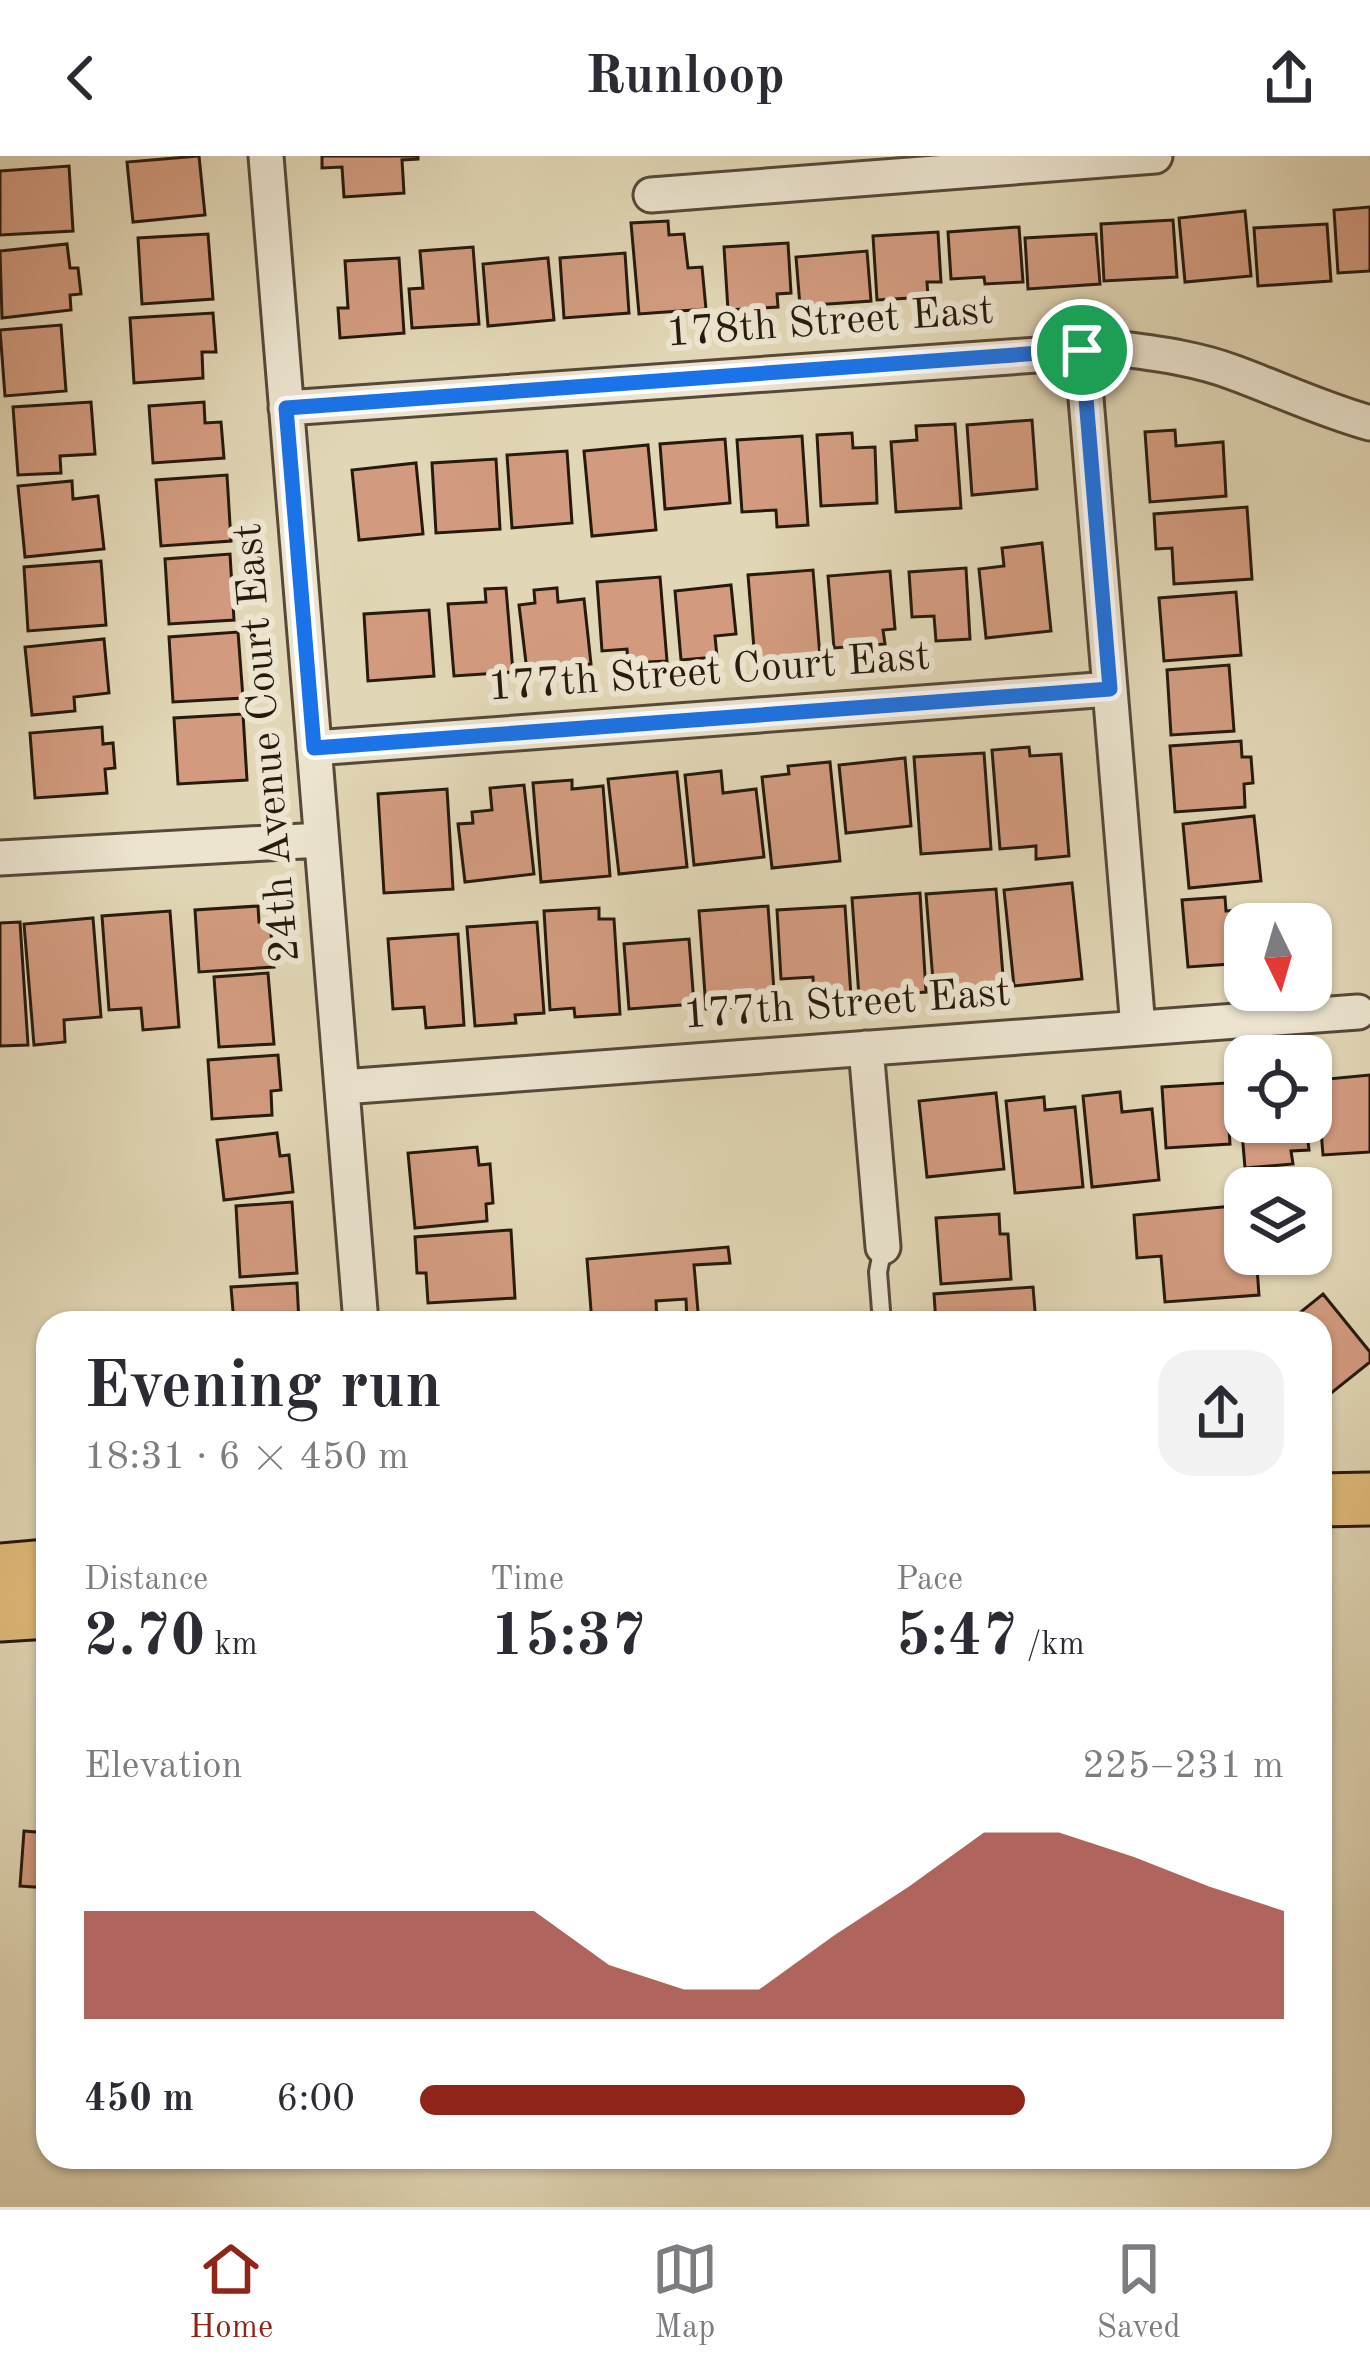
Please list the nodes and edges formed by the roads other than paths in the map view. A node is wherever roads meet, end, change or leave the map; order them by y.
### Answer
1 (266, 156) edge
2 (1155, 156) edge
3 (1061, 159) edge
4 (651, 195) dead end
5 (1082, 350) junction
6 (286, 408) junction
7 (1370, 423) edge
8 (1110, 689) junction
9 (314, 748) junction
10 (321, 840) junction
11 (0, 858) edge
12 (1364, 1012) edge
13 (1138, 1028) junction
14 (866, 1048) junction
15 (342, 1087) junction
16 (883, 1247) joint
17 (361, 1311) edge
18 (880, 1311) edge
19 (1370, 1499) edge
20 (1332, 1500) edge
21 (36, 1568) edge
22 (0, 1570) edge
23 (36, 1613) edge
24 (0, 1615) edge

1 - 6 street, 24th Avenue Court East
2 - 3 street
3 - 4 street
5 - 6 street, 178th Street East
5 - 7 street, 178th Street East
5 - 8 street
6 - 9 street, 24th Avenue Court East
8 - 9 street, 177th Street Court East
8 - 13 street
9 - 10 street, 24th Avenue Court East
10 - 11 street
10 - 15 street, 24th Avenue Court East
12 - 13 street, 177th Street East
13 - 14 street, 177th Street East
14 - 15 street, 177th Street East
14 - 16 street
15 - 17 street, 24th Avenue Court East
16 - 18 lane
19 - 20 main road
21 - 22 main road
23 - 24 main road

